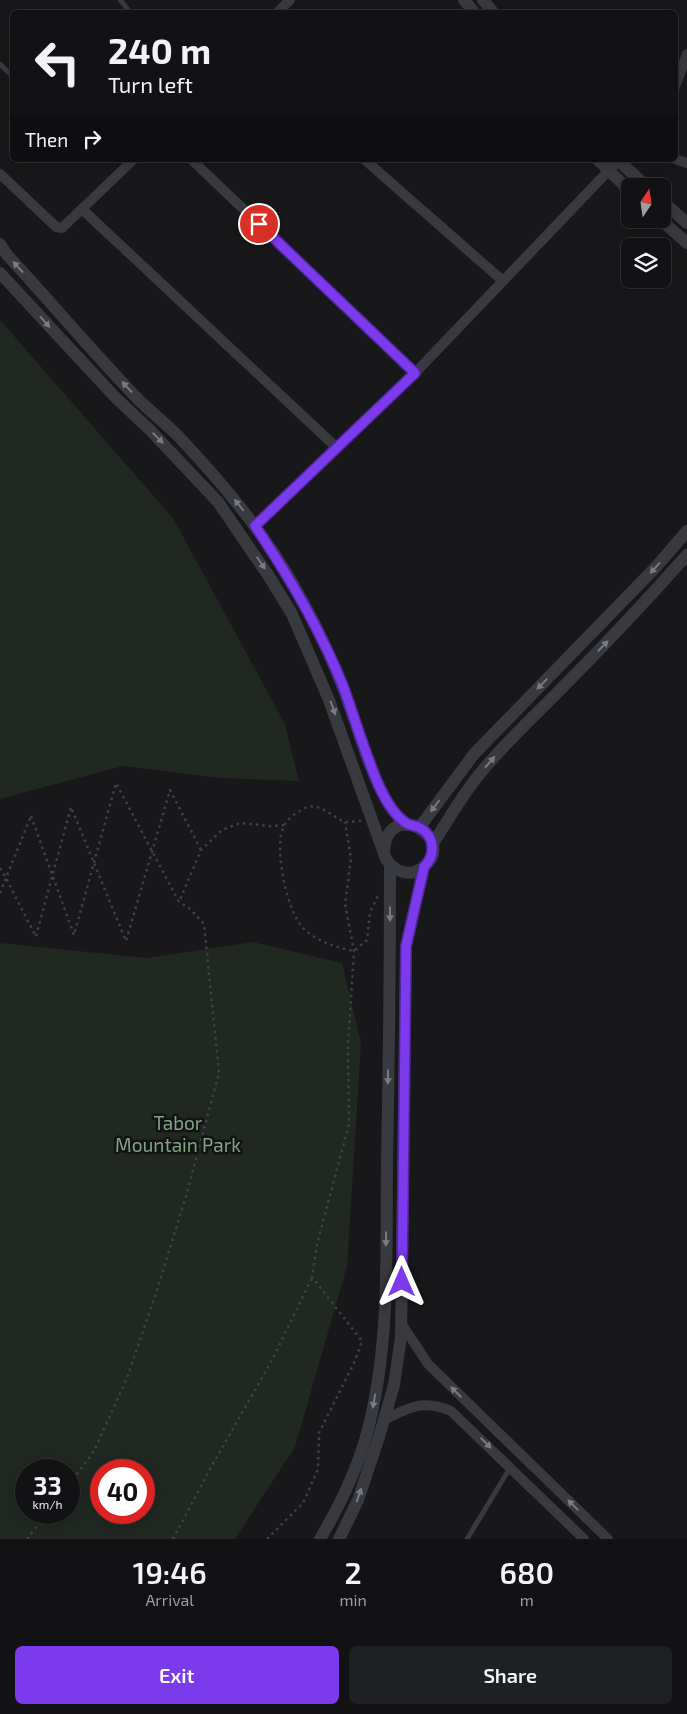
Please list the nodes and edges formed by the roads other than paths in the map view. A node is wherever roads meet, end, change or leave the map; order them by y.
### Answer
1 (120, 0) edge
2 (290, 0) edge
3 (464, 0) edge
4 (483, 0) edge
5 (128, 10) edge
6 (280, 10) edge
7 (472, 10) edge
8 (491, 10) edge
9 (687, 54) edge
10 (0, 64) edge
11 (10, 74) edge
12 (678, 79) edge
13 (131, 162) edge
14 (194, 162) edge
15 (367, 162) edge
16 (600, 162) edge
17 (616, 162) edge
18 (620, 162) edge
19 (608, 171) junction
20 (0, 174) edge
21 (637, 178) edge
22 (621, 183) edge
23 (671, 209) edge
24 (83, 210) junction
25 (687, 223) edge
26 (670, 228) edge
27 (687, 243) edge
28 (0, 244) edge
29 (0, 273) edge
30 (503, 281) junction
31 (415, 373) junction
32 (336, 448) junction
33 (255, 526) junction
34 (687, 531) edge
35 (687, 554) edge
36 (413, 826) junction
37 (432, 845) junction
38 (384, 851) junction
39 (390, 866) junction
40 (424, 867) junction
41 (401, 1323) junction
42 (384, 1420) junction
43 (518, 1452) junction
44 (510, 1468) junction
45 (320, 1539) edge
46 (339, 1539) edge
47 (467, 1539) edge
48 (584, 1539) edge
49 (608, 1539) edge

1 - 5 lane
2 - 6 street
3 - 7 street
4 - 8 street
9 - 12 street
10 - 11 lane
13 - 24 street
14 - 31 street
15 - 30 street
16 - 19 street
17 - 19 street
18 - 21 street
19 - 22 street
19 - 30 street
20 - 24 street
23 - 25 street
24 - 32 street
26 - 27 street
33 -> 28 street
29 -> 38 street
30 - 31 street
31 - 32 street
32 - 33 street
33 - 36 street
34 -> 36 street
37 -> 35 street
36 - 37 street
36 - 38 street
37 - 40 street
38 - 39 street
39 - 40 street
39 -> 45 street
40 - 41 street
41 - 42 street
43 -> 41 street
42 -> 44 street
46 -> 42 street
43 - 44 street
49 -> 43 street
44 - 47 lane
44 - 48 street

